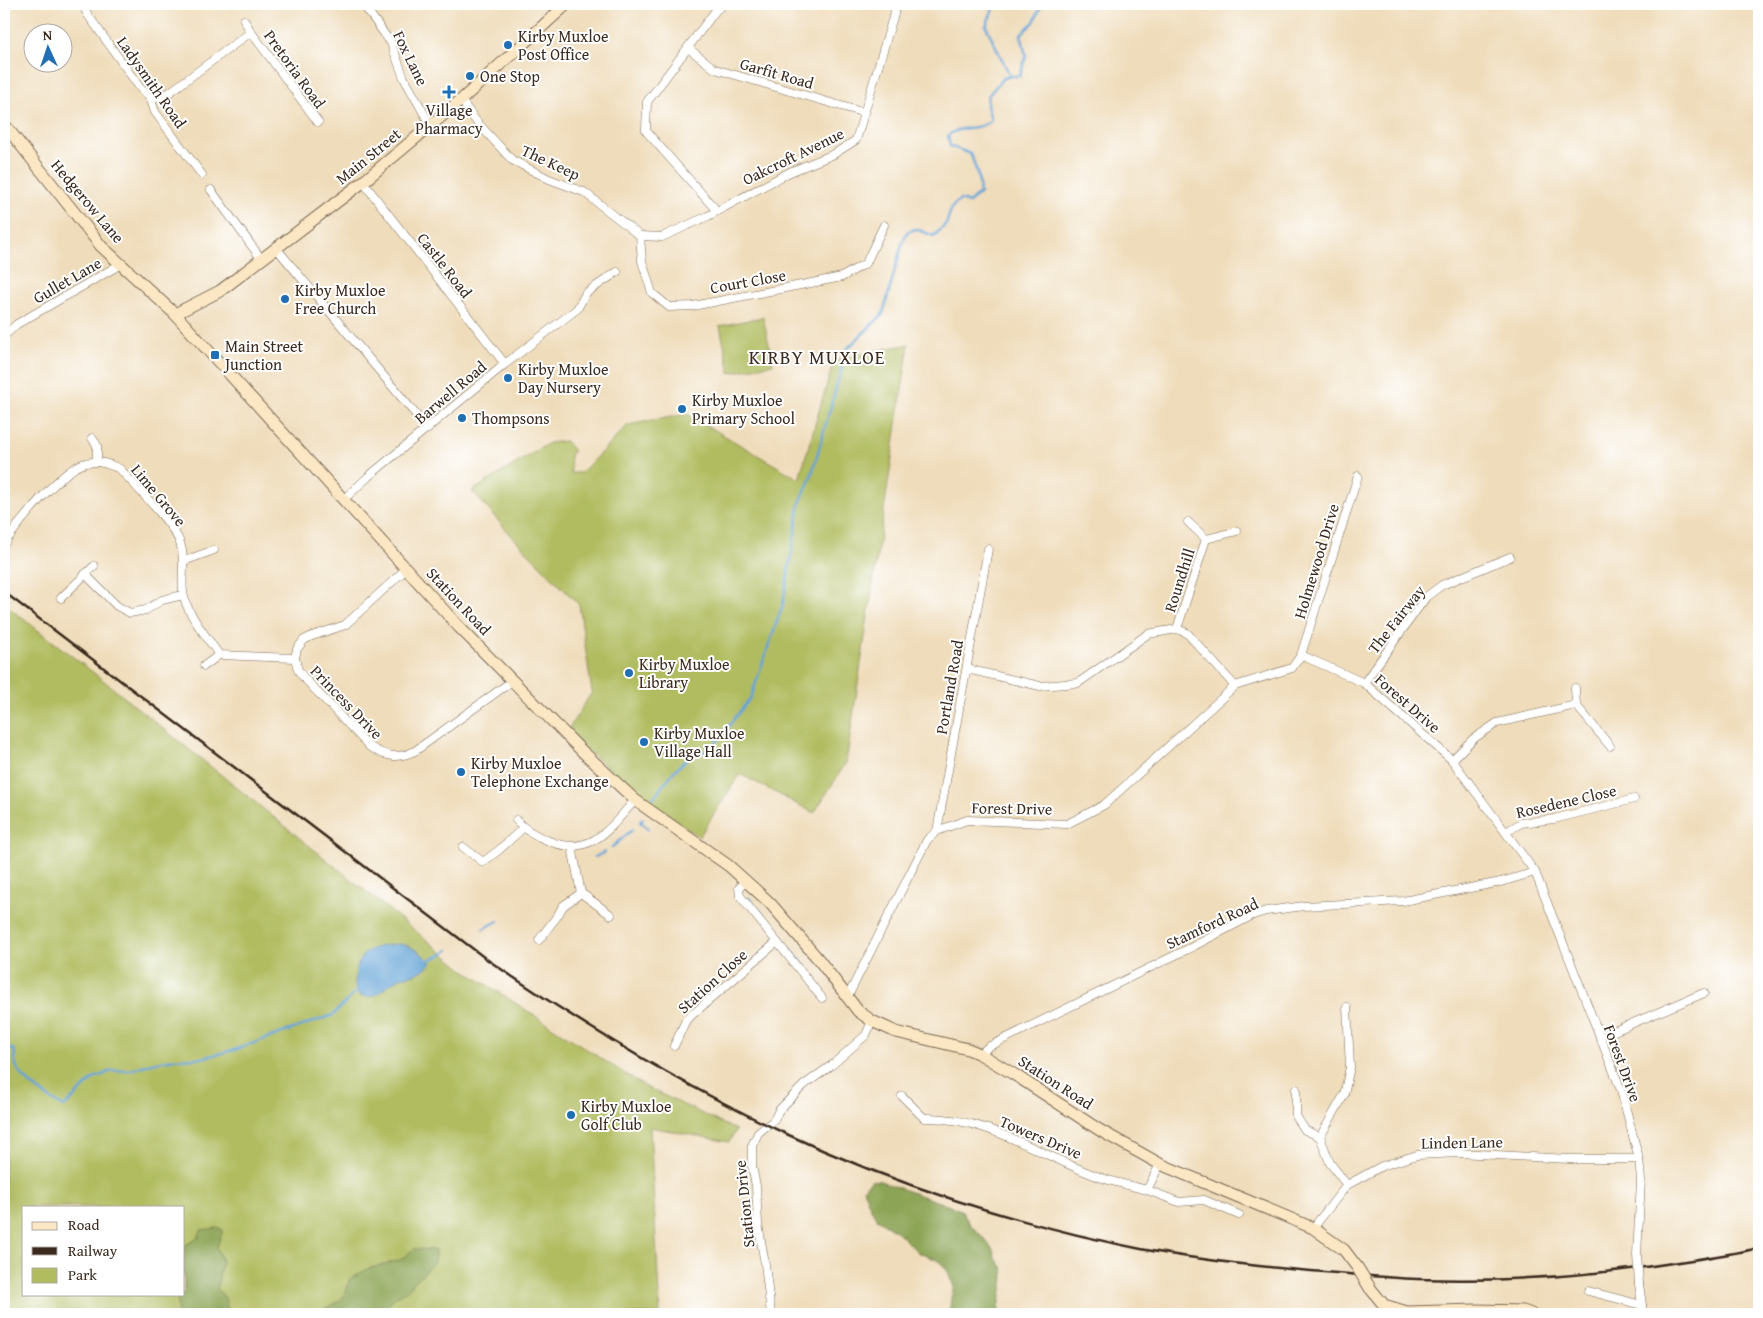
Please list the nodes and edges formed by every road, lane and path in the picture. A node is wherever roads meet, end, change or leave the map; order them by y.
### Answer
1 (82, 4) edge
2 (365, 4) edge
3 (567, 4) edge
4 (724, 4) edge
5 (897, 4) edge
6 (244, 20) dead end
7 (251, 32) junction
8 (688, 48) junction
9 (150, 97) junction
10 (461, 100) junction
11 (865, 113) junction
12 (318, 122) dead end
13 (4, 124) edge
14 (431, 126) junction
15 (202, 175) dead end
16 (363, 182) junction
17 (212, 190) dead end
18 (718, 211) junction
19 (884, 225) dead end
20 (640, 236) junction
21 (277, 249) junction
22 (262, 260) junction
23 (121, 264) junction
24 (617, 272) dead end
25 (175, 314) junction
26 (4, 336) edge
27 (505, 364) junction
28 (428, 429) junction
29 (92, 438) dead end
30 (97, 462) junction
31 (1358, 476) dead end
32 (343, 500) junction
33 (1188, 522) dead end
34 (1237, 531) dead end
35 (1206, 539) junction
36 (4, 544) edge
37 (988, 549) dead end
38 (214, 550) dead end
39 (1510, 557) dead end
40 (184, 561) junction
41 (94, 566) dead end
42 (406, 569) junction
43 (85, 574) junction
44 (183, 595) junction
45 (61, 598) dead end
46 (1177, 629) junction
47 (219, 654) junction
48 (1301, 655) junction
49 (295, 658) junction
50 (204, 666) dead end
51 (967, 669) junction
52 (512, 681) junction
53 (1364, 683) junction
54 (1235, 686) junction
55 (1575, 688) dead end
56 (1576, 705) junction
57 (1610, 746) dead end
58 (1452, 760) junction
59 (635, 800) junction
60 (1634, 800) dead end
61 (516, 820) dead end
62 (523, 828) junction
63 (937, 831) junction
64 (1506, 832) junction
65 (463, 847) dead end
66 (572, 847) junction
67 (1535, 872) junction
68 (746, 881) junction
69 (582, 893) junction
70 (611, 915) dead end
71 (539, 940) dead end
72 (777, 942) junction
73 (1704, 993) dead end
74 (822, 998) dead end
75 (848, 998) junction
76 (1346, 1007) dead end
77 (872, 1021) junction
78 (1600, 1037) junction
79 (674, 1046) dead end
80 (980, 1054) junction
81 (1296, 1089) dead end
82 (902, 1096) dead end
83 (1320, 1137) junction
84 (1638, 1159) junction
85 (1160, 1164) junction
86 (1347, 1185) junction
87 (1147, 1190) junction
88 (1239, 1215) dead end
89 (1313, 1228) junction
90 (1588, 1291) dead end
91 (1642, 1305) junction
92 (1394, 1312) edge
93 (771, 1314) edge
94 (1531, 1314) edge
95 (1641, 1314) edge

1 - 9 street, Ladysmith Road
2 - 14 street, Fox Lane
3 - 10 street, Main Street
4 - 8 street
5 - 11 street, Oakcroft Avenue
6 - 7 street, Pretoria Road
7 - 9 street, Pretoria Road
7 - 12 street, Pretoria Road
8 - 11 street, Garfit Road
8 - 18 street
9 - 15 street, Ladysmith Road
10 - 14 street, Main Street
10 - 20 street, The Keep
11 - 18 street, Oakcroft Avenue
13 - 23 street, Hedgerow Lane
14 - 16 street, Main Street
16 - 21 street, Main Street
16 - 27 street, Castle Road
17 - 22 street
18 - 20 street, Oakcroft Avenue
19 - 20 street, Court Close
21 - 22 street, Main Street
21 - 28 street
22 - 25 street, Main Street
23 - 25 street, Hedgerow Lane
23 - 26 street, Gullet Lane
24 - 27 street, Barwell Road
25 - 32 street, Station Road
27 - 28 street, Barwell Road
28 - 32 street, Barwell Road
29 - 30 street
30 - 36 street
30 - 40 street, Lime Grove
31 - 48 street, Holmewood Drive
32 - 42 street, Station Road
33 - 35 street, Roundhill
34 - 35 street, Roundhill
35 - 46 street, Roundhill
37 - 51 street, Portland Road
38 - 40 street
39 - 53 street, The Fairway
40 - 44 street, Lime Grove
41 - 43 street
42 - 49 street, Princess Drive
42 - 52 street, Station Road
43 - 44 street
43 - 45 street
44 - 47 street, Lime Grove
46 - 51 street
46 - 54 street
47 - 49 street
47 - 50 street
48 - 53 street, Forest Drive
48 - 54 street, Forest Drive
49 - 52 street, Princess Drive
51 - 63 street, Portland Road
52 - 59 street, Station Road
53 - 58 street, Forest Drive
54 - 63 street, Forest Drive
55 - 56 street
56 - 57 street
56 - 58 street
58 - 64 street, Forest Drive
59 - 66 street
59 - 68 street, Station Road
60 - 64 street, Rosedene Close
61 - 62 street
62 - 65 street
62 - 66 street
63 - 75 street
64 - 67 street, Forest Drive
66 - 69 street
67 - 78 street, Forest Drive
67 - 80 street, Stamford Road
68 - 72 street
68 - 75 street, Station Road
69 - 70 street
69 - 71 street
72 - 74 street
72 - 79 street, Station Close
73 - 78 street
75 - 77 street, Station Road
76 - 83 street
77 - 80 street, Station Road
77 - 93 street, Station Drive
78 - 84 street, Forest Drive
80 - 85 street, Station Road
81 - 83 street
82 - 87 street, Towers Drive
83 - 86 street
84 - 86 street, Linden Lane
84 - 91 street, Forest Drive, bridge
85 - 87 street
85 - 89 street, Station Road
86 - 89 street, Linden Lane
87 - 88 street, Towers Drive
89 - 92 street, Station Road, bridge
90 - 91 street
91 - 95 street, Forest Drive
92 - 94 street

